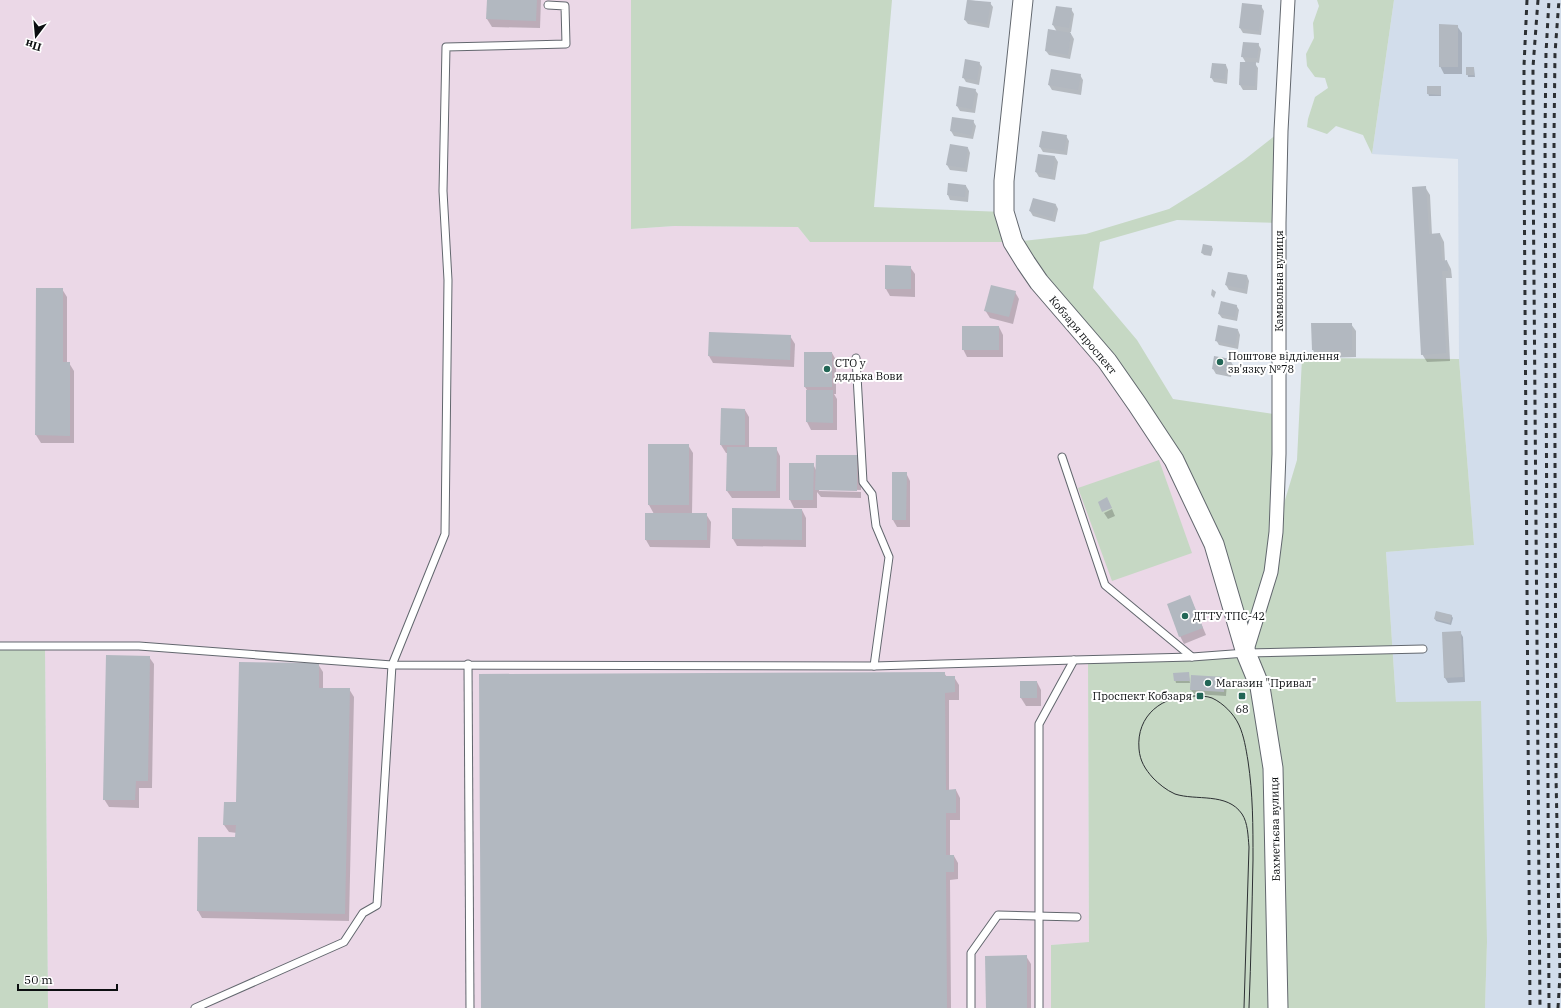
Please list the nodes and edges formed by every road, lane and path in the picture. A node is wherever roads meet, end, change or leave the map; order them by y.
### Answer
1 (1023, 0) edge
2 (1288, 0) edge
3 (548, 5) dead end
4 (856, 358) dead end
5 (1062, 457) dead end
6 (0, 646) edge
7 (1422, 649) dead end
8 (1246, 653) junction
9 (1192, 658) junction
10 (1074, 660) junction
11 (468, 664) junction
12 (392, 665) junction
13 (874, 666) junction
14 (1039, 916) junction
15 (1077, 916) dead end
16 (195, 1008) edge
17 (470, 1008) edge
18 (970, 1008) edge
19 (1039, 1008) edge
20 (1278, 1008) edge

1 - 8 main road, Кобзаря проспект
2 - 8 street, Камвольна вулиця
3 - 12 lane
4 - 13 lane
5 - 9 lane
6 - 12 lane
7 - 8 lane
8 - 9 lane
8 - 20 main road, Бахметьєва вулиця
9 - 10 lane
10 - 13 lane
10 - 14 lane
11 - 12 lane
11 - 13 lane
11 - 17 lane
12 - 16 lane
14 - 15 lane
14 - 18 lane
14 - 19 lane

